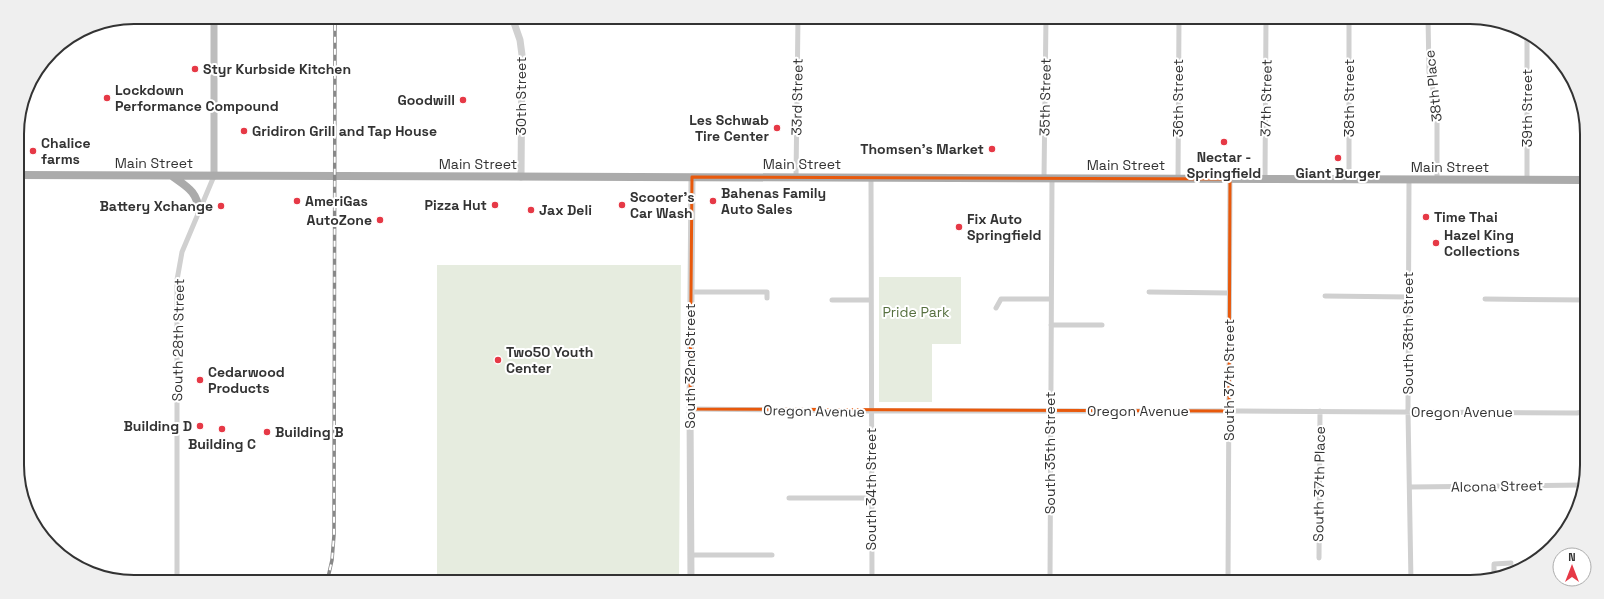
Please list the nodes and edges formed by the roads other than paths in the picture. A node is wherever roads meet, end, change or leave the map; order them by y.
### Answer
1 (214, 24) edge
2 (514, 24) edge
3 (798, 24) edge
4 (1046, 24) edge
5 (1179, 24) edge
6 (1266, 24) edge
7 (1349, 24) edge
8 (1428, 24) edge
9 (1527, 40) edge
10 (24, 175) edge
11 (172, 176) junction
12 (214, 176) junction
13 (521, 177) junction
14 (692, 177) junction
15 (796, 177) junction
16 (871, 177) junction
17 (1048, 178) junction
18 (1178, 179) junction
19 (1230, 179) junction
20 (1265, 179) junction
21 (1349, 179) junction
22 (1409, 180) junction
23 (1437, 180) junction
24 (1527, 180) junction
25 (1580, 180) edge
26 (199, 210) junction
27 (691, 292) junction
28 (1148, 292) dead end
29 (1229, 293) junction
30 (1325, 296) dead end
31 (1408, 297) junction
32 (767, 298) dead end
33 (1050, 299) junction
34 (1485, 299) dead end
35 (832, 300) dead end
36 (871, 300) junction
37 (1580, 300) edge
38 (996, 308) dead end
39 (1051, 325) junction
40 (1102, 325) dead end
41 (690, 409) junction
42 (871, 411) junction
43 (1229, 411) junction
44 (1320, 411) junction
45 (1050, 412) junction
46 (1408, 412) junction
47 (1580, 413) edge
48 (1578, 485) edge
49 (1410, 487) junction
50 (789, 498) dead end
51 (871, 498) junction
52 (691, 555) junction
53 (772, 555) dead end
54 (1319, 558) dead end
55 (1511, 563) dead end
56 (1494, 572) edge
57 (177, 575) edge
58 (691, 575) edge
59 (872, 575) edge
60 (1050, 575) edge
61 (1228, 575) edge
62 (1411, 575) edge

1 - 12 main road
2 - 13 street, 30th Street
3 - 15 street, 33rd Street
4 - 17 street, 35th Street
5 - 18 street, 36th Street
6 - 20 street, 37th Street
7 - 21 street, 38th Street
8 - 23 street, 38th Place
9 - 24 street, 39th Street
10 - 11 main road, Main Street
11 - 12 main road, Main Street
11 - 26 main road
12 - 13 main road, Main Street
12 - 26 street, South 28th Street
13 - 14 main road, Main Street
14 - 15 main road, Main Street
14 - 27 street, South 32nd Street
15 - 16 main road, Main Street
16 - 17 main road, Main Street
16 - 36 street, South 34th Street
17 - 18 main road, Main Street
17 - 33 street, South 35th Street
18 - 19 main road, Main Street
19 - 20 main road, Main Street
19 - 29 street, South 37th Street
20 - 21 main road, Main Street
21 - 22 main road, Main Street
22 - 23 main road, Main Street
22 - 31 street, South 38th Street
23 - 24 main road, Main Street
24 - 25 main road, Main Street
26 - 57 street, South 28th Street
27 - 32 street
27 - 41 street, South 32nd Street
28 - 29 street
29 - 43 street, South 37th Street
30 - 31 street
31 - 46 street, South 38th Street
33 - 38 street
33 - 39 street, South 35th Street
34 - 37 street
35 - 36 street
36 - 42 street, South 34th Street
39 - 40 street
39 - 45 street, South 35th Street
41 - 42 street, Oregon Avenue
41 - 52 street, South 32nd Street
42 - 45 street, Oregon Avenue
42 - 51 street, South 34th Street
43 - 44 street, Oregon Avenue
43 - 45 street, Oregon Avenue
43 - 61 street, South 37th Street
44 - 46 street, Oregon Avenue
44 - 54 street, South 37th Place
45 - 60 street, South 35th Street
46 - 47 street, Oregon Avenue
46 - 49 street, South 38th Street
48 - 49 street, Alcona Street
49 - 62 street, South 38th Street
50 - 51 street
51 - 59 street, South 34th Street
52 - 53 street
52 - 58 street, South 32nd Street
55 - 56 street

